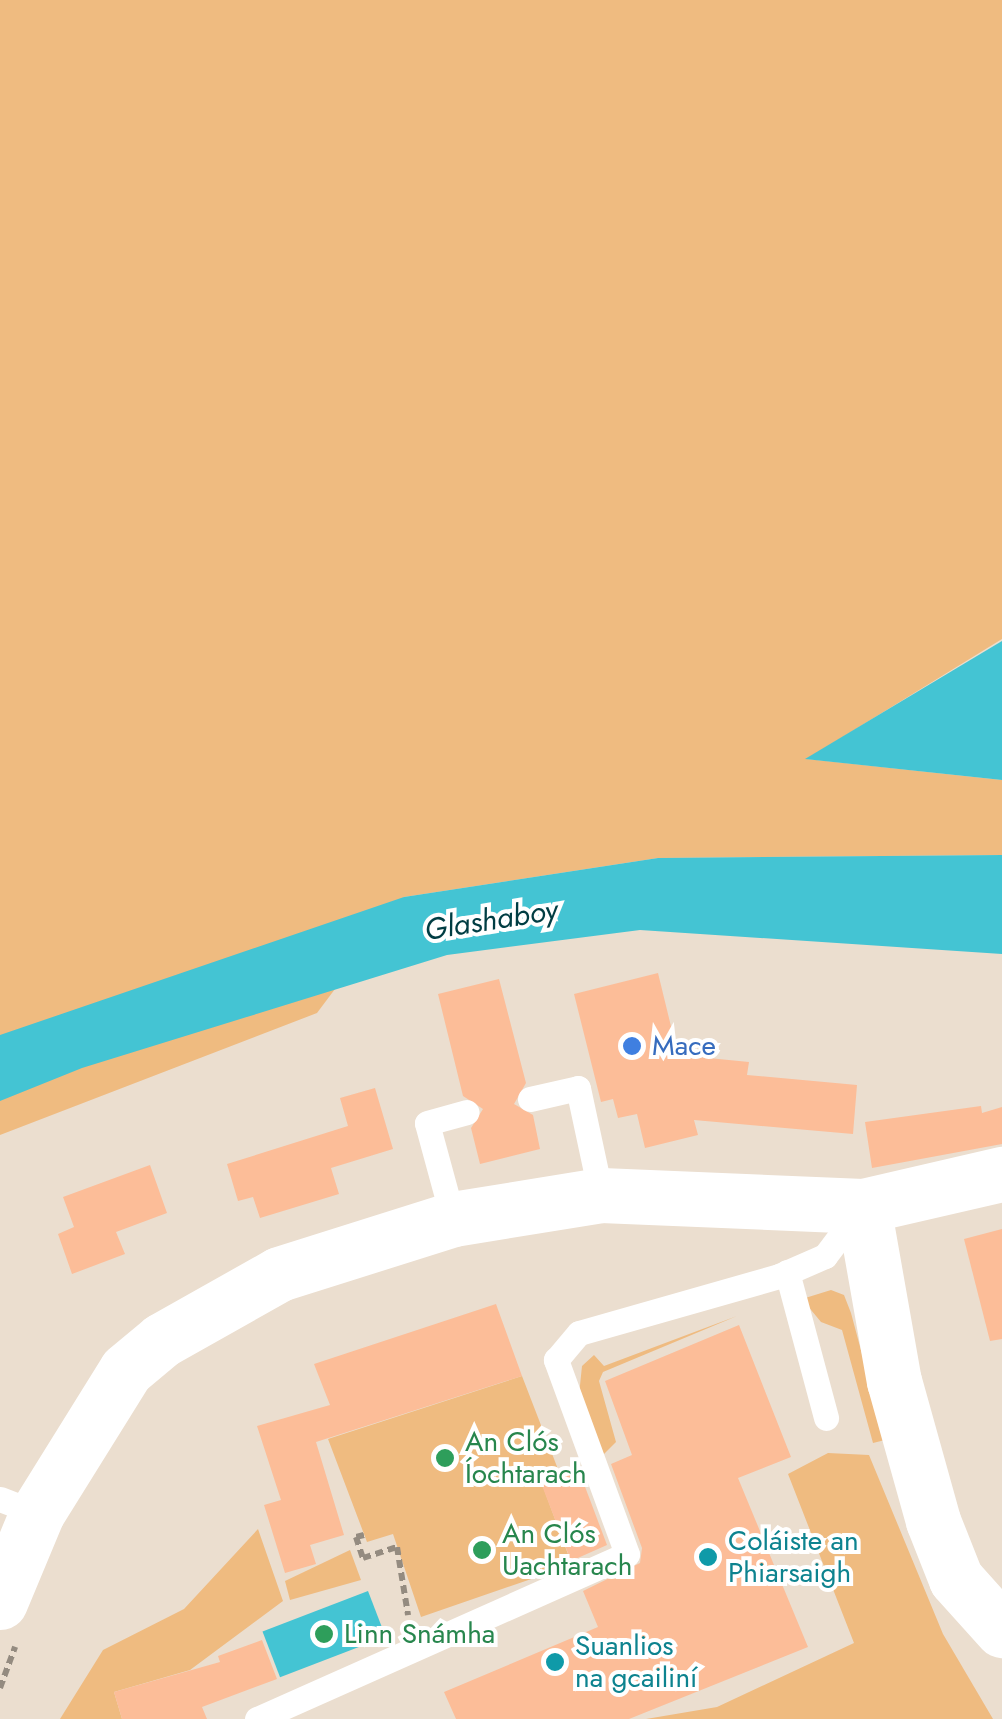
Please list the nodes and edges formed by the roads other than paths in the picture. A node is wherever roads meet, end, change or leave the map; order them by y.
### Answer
1 (530, 1099) dead end
2 (467, 1112) dead end
3 (1002, 1174) edge
4 (601, 1195) junction
5 (863, 1206) junction
6 (453, 1220) junction
7 (787, 1272) junction
8 (826, 1418) dead end
9 (18, 1506) edge
10 (9, 1621) edge
11 (1002, 1630) edge
12 (257, 1719) edge

1 - 4 lane
2 - 6 lane
3 - 5 main road
4 - 5 main road
4 - 6 main road
5 - 7 lane
5 - 11 main road
6 - 9 main road
7 - 8 lane
7 - 12 lane
9 - 10 main road

